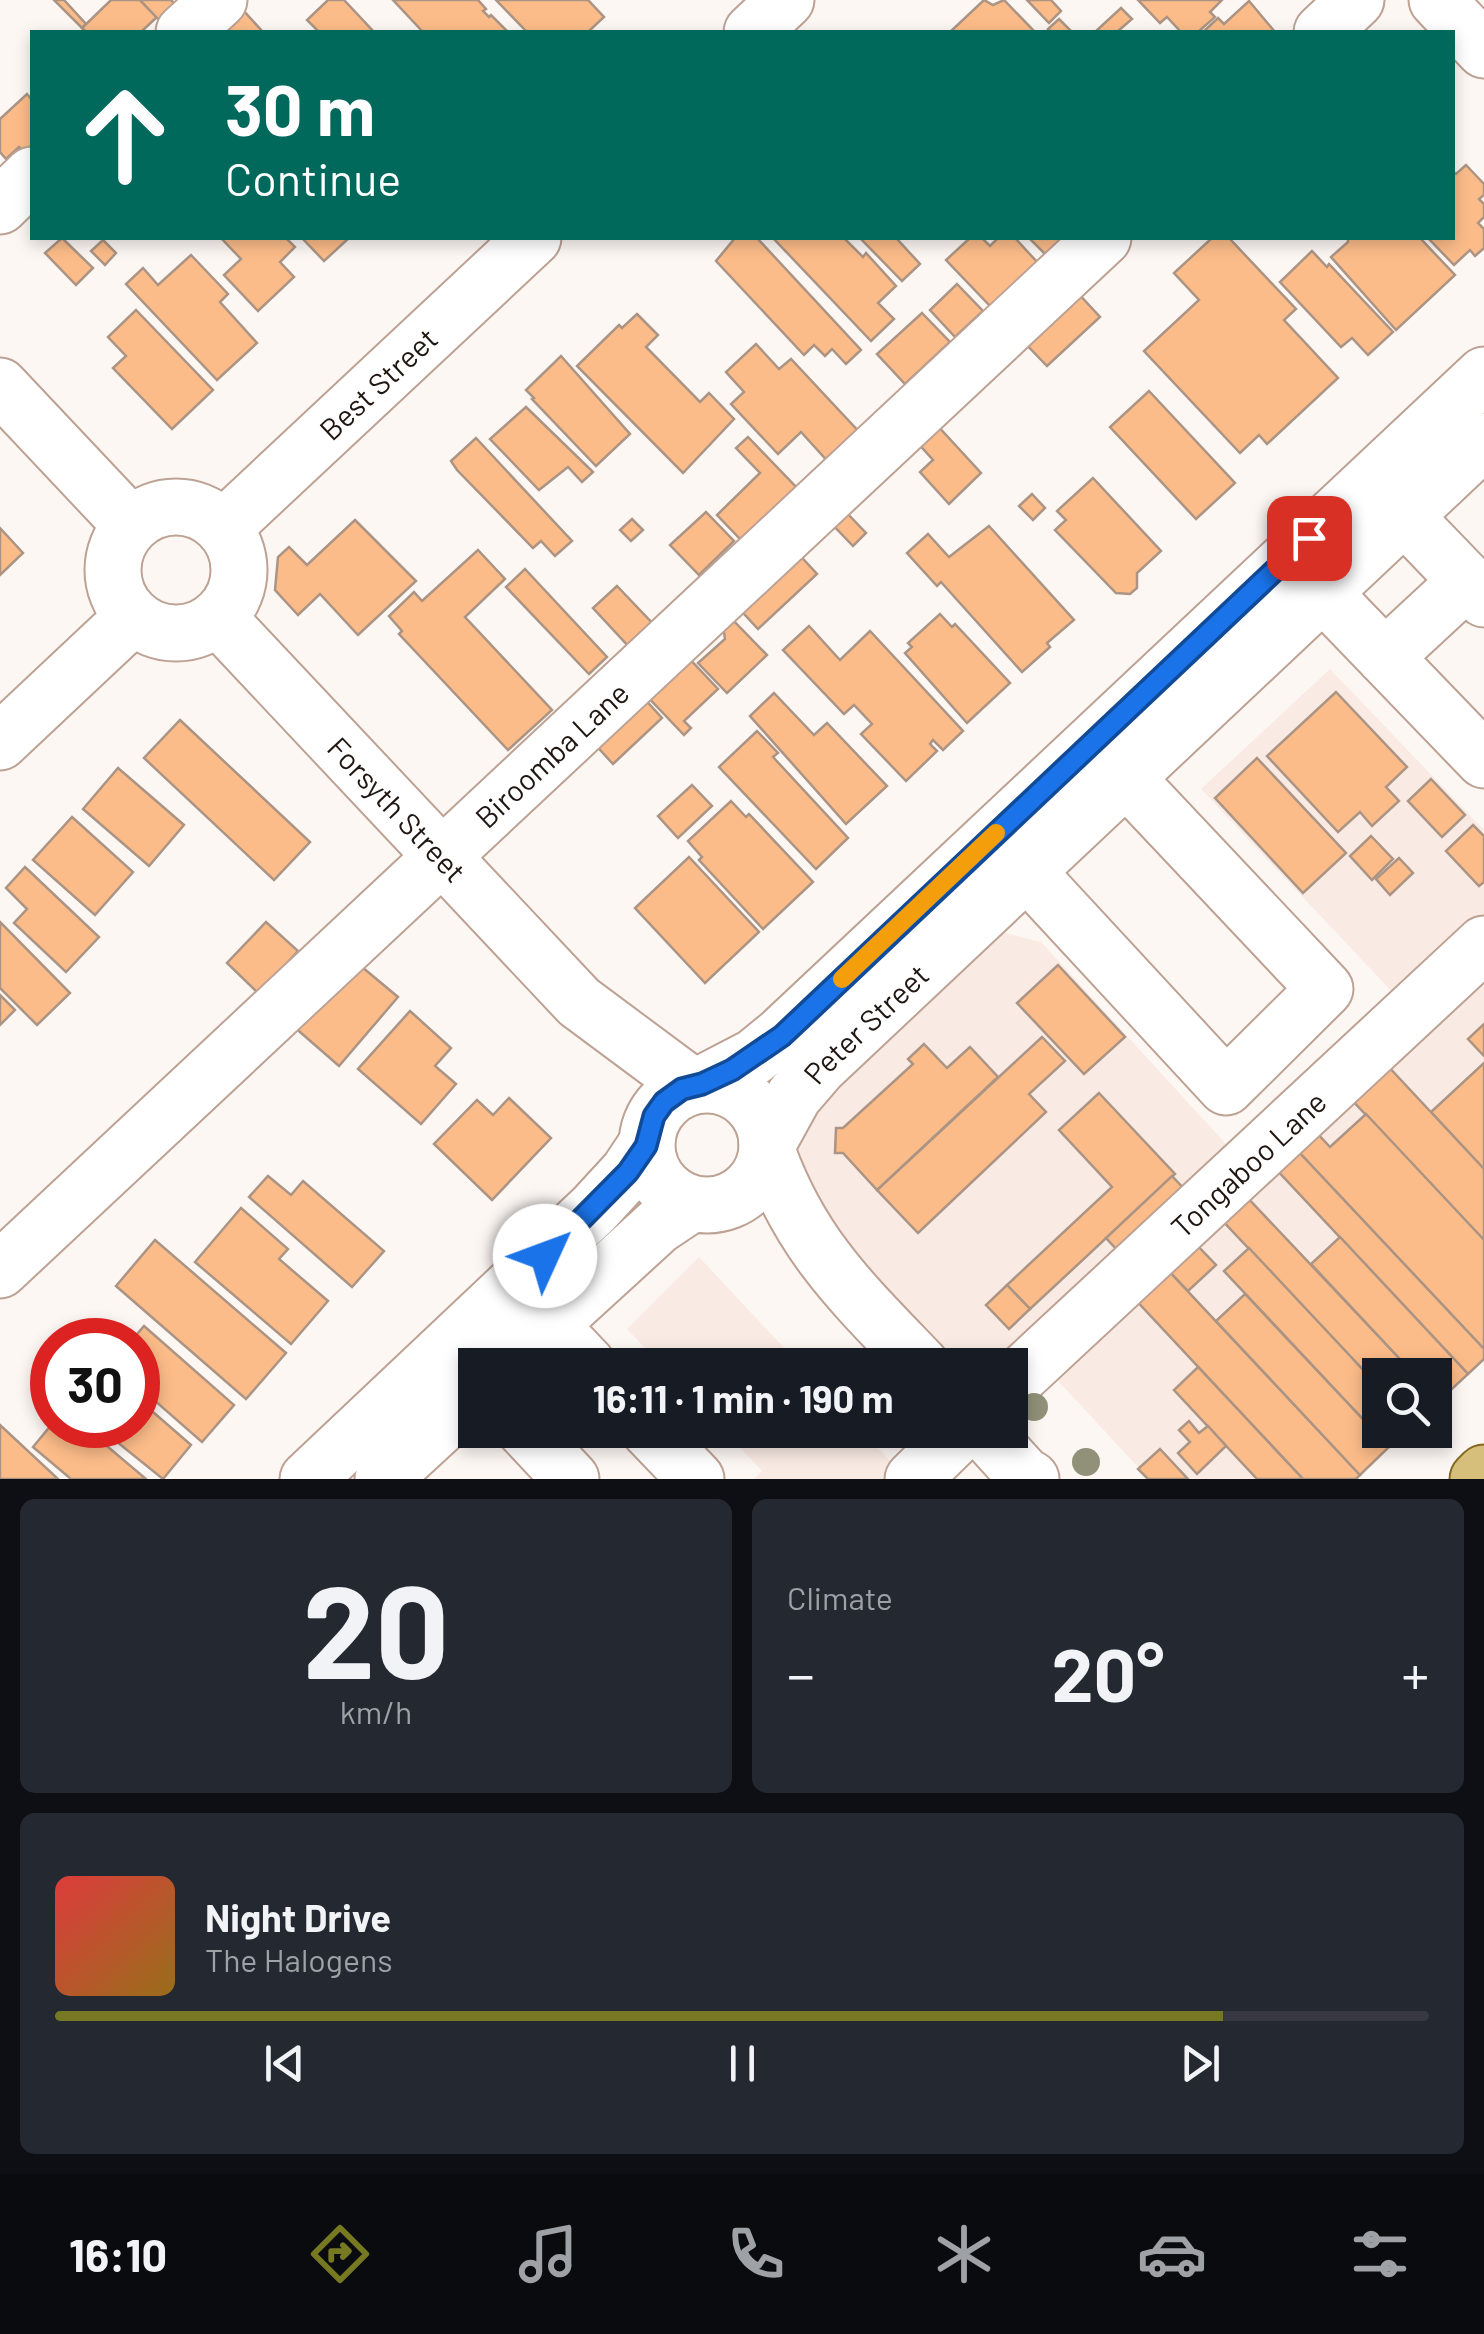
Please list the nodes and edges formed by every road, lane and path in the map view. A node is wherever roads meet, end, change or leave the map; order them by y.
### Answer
1 (219, 0) edge
2 (786, 0) edge
3 (1356, 0) edge
4 (1436, 0) edge
5 (186, 30) edge
6 (754, 30) edge
7 (1324, 30) edge
8 (1484, 50) edge
9 (30, 178) edge
10 (0, 206) edge
11 (531, 240) edge
12 (1101, 240) edge
13 (1484, 375) edge
14 (0, 386) edge
15 (1484, 441) edge
16 (1407, 490) junction
17 (131, 525) junction
18 (223, 528) junction
19 (1476, 590) edge
20 (1289, 602) junction
21 (133, 618) junction
22 (218, 618) junction
23 (1386, 658) junction
24 (0, 742) edge
25 (1484, 760) edge
26 (1108, 774) junction
27 (444, 856) junction
28 (1028, 873) junction
29 (962, 901) junction
30 (1484, 944) edge
31 (579, 1002) junction
32 (697, 1085) junction
33 (648, 1138) junction
34 (768, 1149) junction
35 (696, 1204) junction
36 (0, 1270) edge
37 (831, 1271) junction
38 (550, 1325) junction
39 (474, 1348) edge
40 (525, 1348) edge
41 (572, 1348) edge
42 (905, 1348) edge
43 (458, 1365) edge
44 (1028, 1368) edge
45 (458, 1410) edge
46 (541, 1448) edge
47 (667, 1448) edge
48 (944, 1448) edge
49 (1000, 1448) edge
50 (1484, 1474) edge
51 (1027, 1478) edge
52 (308, 1479) edge
53 (383, 1479) edge
54 (571, 1479) edge
55 (696, 1479) edge
56 (912, 1479) edge
57 (1478, 1479) edge

1 - 5 street
2 - 6 street
3 - 7 street
4 - 8 street
9 - 10 street
11 - 18 street, Best Street
12 - 27 street, Biroomba Lane
13 - 16 street, Peter Street
14 - 17 street
15 - 16 street, Peter Street
16 - 19 street
16 - 20 street, Peter Street
17 - 18 street
17 - 21 street
18 - 22 street
19 - 23 street
20 - 23 street
20 - 26 street, Peter Street
21 - 22 street
21 - 24 street
22 - 27 street, Forsyth Street
23 - 25 street
26 - 28 street, Peter Street
26 - 28 street
26 - 29 street, Peter Street
27 - 31 street, Forsyth Street
27 - 36 street, Biroomba Lane
28 - 29 street, Peter Street
29 - 32 street, Peter Street
29 - 34 street, Peter Street
30 - 44 street, Tongaboo Lane
31 - 32 street, Forsyth Street
31 - 33 street, Forsyth Street
32 - 33 street
32 - 34 street
33 - 35 street
33 - 39 street
34 - 35 street
34 - 37 street
35 - 37 street
35 - 38 street
37 - 42 street
38 - 40 street
38 - 41 street
43 - 52 street
45 - 53 street
46 - 54 street
47 - 55 street
48 - 56 street
49 - 51 street
50 - 57 main road

